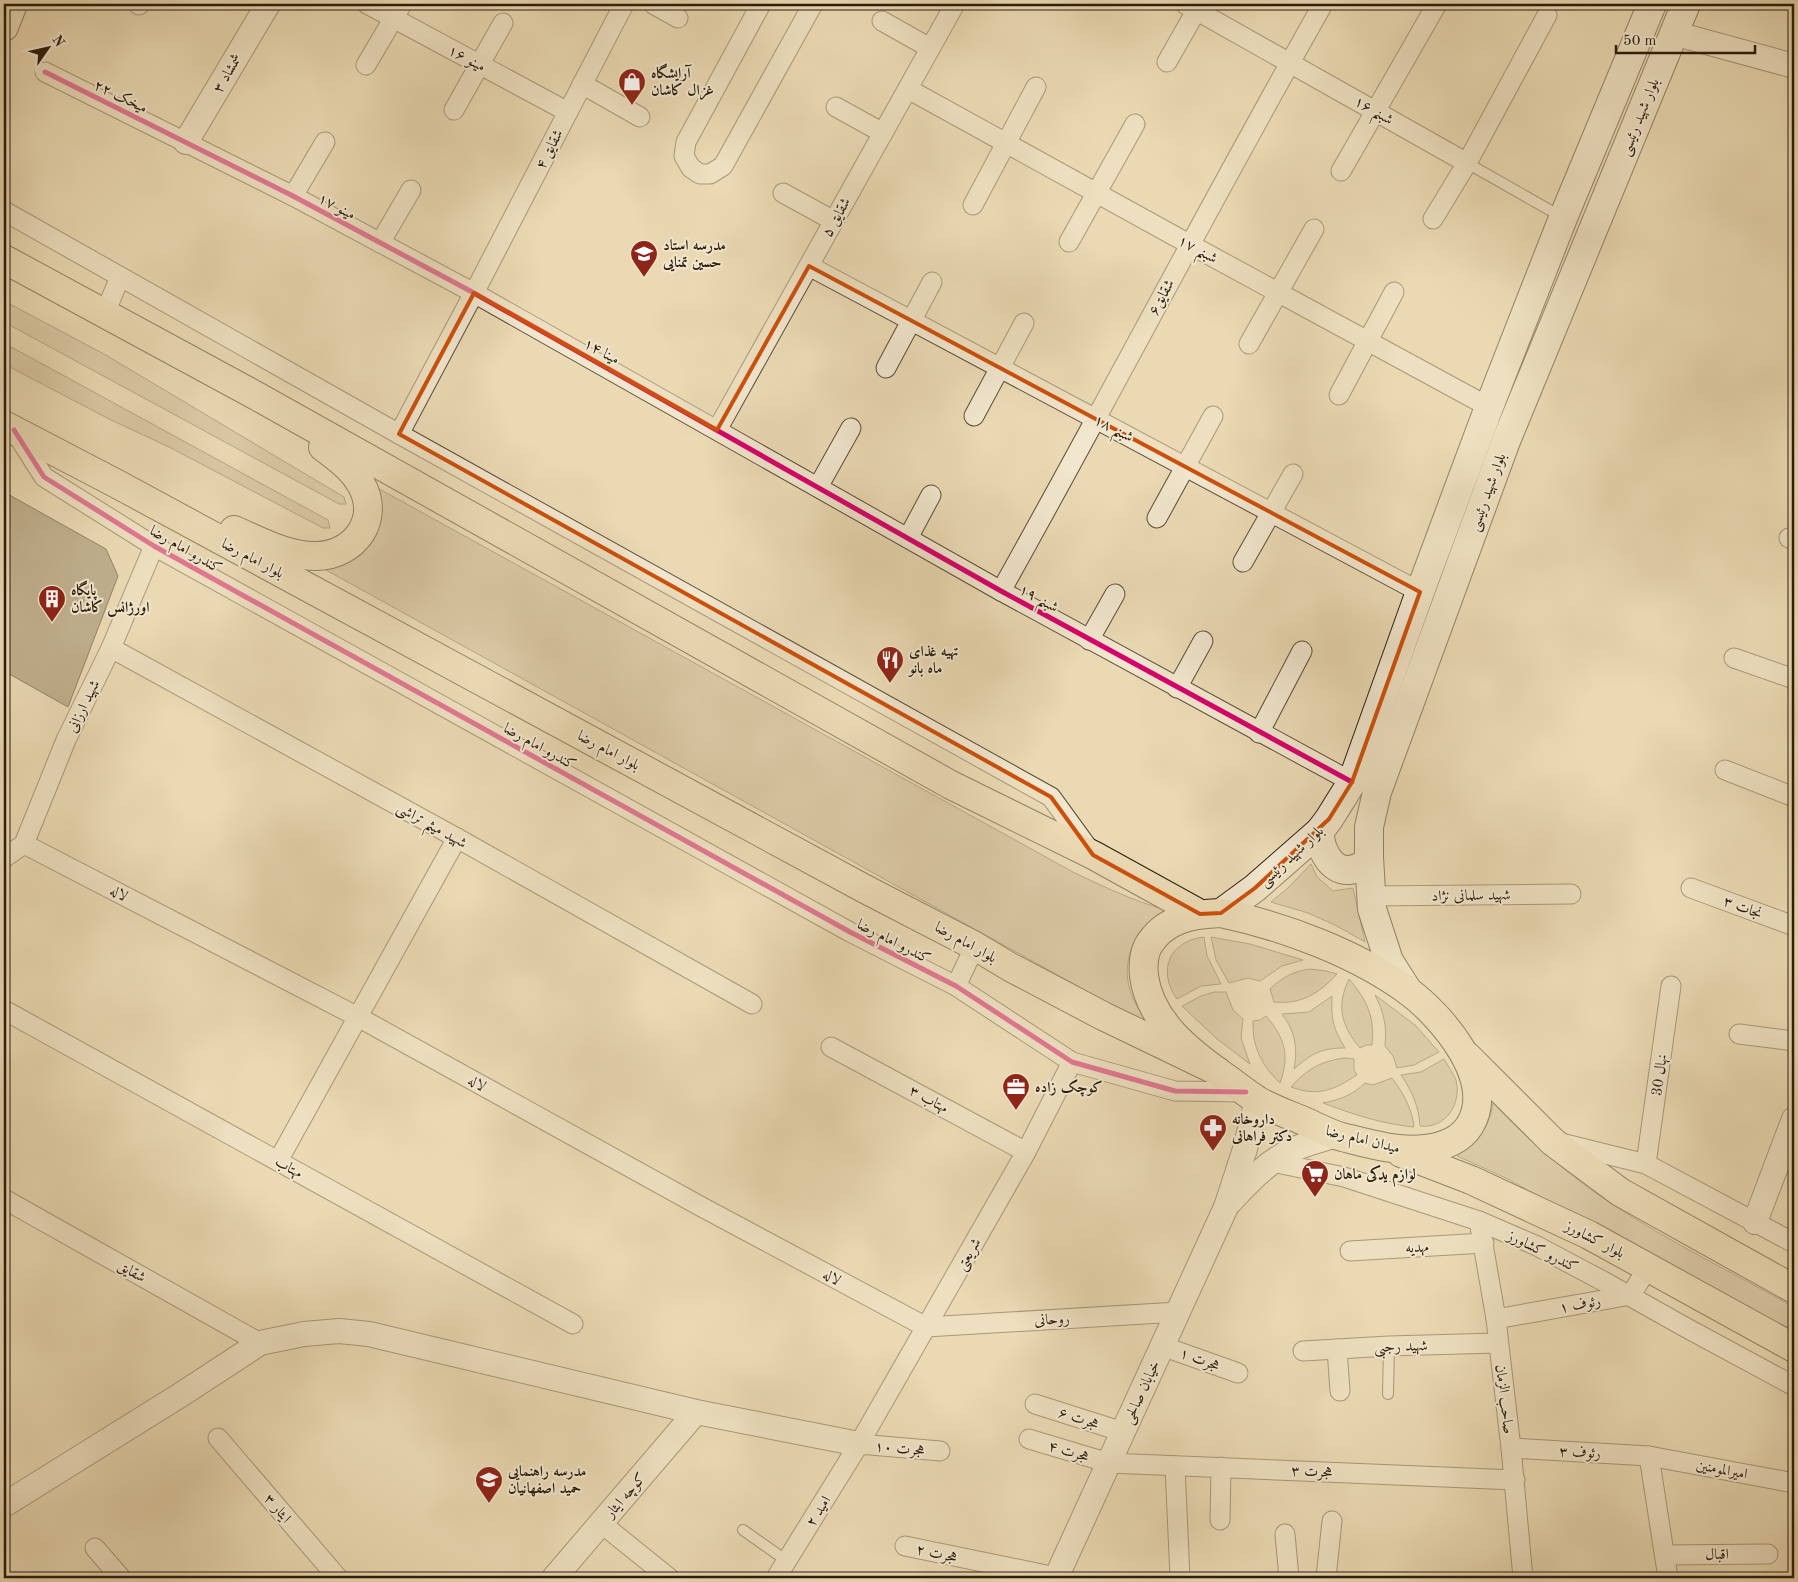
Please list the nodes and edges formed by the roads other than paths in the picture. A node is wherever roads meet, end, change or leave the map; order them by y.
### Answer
1 (13, 4) edge
2 (268, 4) edge
3 (367, 4) edge
4 (624, 4) edge
5 (653, 4) edge
6 (761, 4) edge
7 (813, 4) edge
8 (955, 4) edge
9 (1324, 4) edge
10 (1436, 4) edge
11 (1652, 4) edge
12 (1686, 4) edge
13 (1194, 6) edge
14 (398, 11) edge
15 (1546, 15) dead end
16 (678, 18) dead end
17 (882, 21) dead end
18 (503, 23) dead end
19 (4, 27) edge
20 (1673, 32) junction
21 (930, 48) junction
22 (1167, 62) dead end
23 (1290, 62) junction
24 (479, 64) junction
25 (366, 65) dead end
26 (1794, 66) edge
27 (45, 72) dead end
28 (582, 84) junction
29 (1036, 87) dead end
30 (908, 89) junction
31 (836, 108) dead end
32 (454, 110) dead end
33 (1376, 111) junction
34 (568, 112) junction
35 (640, 117) dead end
36 (1135, 124) dead end
37 (883, 133) junction
38 (186, 142) junction
39 (325, 142) dead end
40 (1006, 143) junction
41 (1467, 163) junction
42 (1341, 171) dead end
43 (411, 190) dead end
44 (783, 193) dead end
45 (1096, 193) junction
46 (292, 196) junction
47 (973, 205) dead end
48 (4, 211) edge
49 (1563, 218) junction
50 (1434, 219) dead end
51 (834, 222) junction
52 (1314, 229) dead end
53 (1069, 242) dead end
54 (380, 243) junction
55 (1189, 244) junction
56 (4, 259) edge
57 (809, 266) junction
58 (120, 277) junction
59 (932, 282) dead end
60 (1394, 292) dead end
61 (1279, 293) junction
62 (474, 294) junction
63 (105, 313) junction
64 (911, 320) junction
65 (1024, 323) dead end
66 (1368, 341) junction
67 (1250, 344) dead end
68 (999, 367) junction
69 (886, 368) dead end
70 (252, 394) junction
71 (1339, 395) dead end
72 (1489, 407) junction
73 (974, 416) dead end
74 (1213, 416) dead end
75 (1097, 419) junction
76 (9, 428) edge
77 (851, 428) dead end
78 (717, 430) junction
79 (399, 434) junction
80 (1184, 466) junction
81 (1294, 474) dead end
82 (107, 479) junction
83 (818, 487) junction
84 (931, 495) dead end
85 (1271, 513) junction
86 (1158, 518) dead end
87 (908, 538) junction
88 (154, 546) junction
89 (1243, 562) dead end
90 (1001, 591) junction
91 (1420, 592) junction
92 (1115, 594) dead end
93 (1089, 640) junction
94 (1203, 641) dead end
95 (111, 648) junction
96 (1302, 651) dead end
97 (1734, 658) dead end
98 (1794, 679) edge
99 (1177, 688) junction
100 (1259, 733) junction
101 (1725, 770) dead end
102 (1352, 782) junction
103 (1794, 797) edge
104 (1320, 831) junction
105 (457, 838) junction
106 (24, 844) junction
107 (1093, 855) junction
108 (4, 858) edge
109 (1369, 862) junction
110 (1692, 888) dead end
111 (1571, 894) dead end
112 (1371, 896) junction
113 (1210, 914) junction
114 (1794, 926) edge
115 (975, 946) junction
116 (956, 986) junction
117 (1671, 986) dead end
118 (1408, 991) junction
119 (752, 1004) dead end
120 (4, 1010) edge
121 (358, 1017) junction
122 (1739, 1034) dead end
123 (1794, 1041) edge
124 (831, 1047) dead end
125 (1463, 1051) junction
126 (1072, 1062) junction
127 (1217, 1071) junction
128 (1252, 1096) junction
129 (1792, 1134) edge
130 (1336, 1135) junction
131 (1553, 1142) junction
132 (1388, 1148) junction
133 (1026, 1152) junction
134 (278, 1161) junction
135 (1272, 1162) junction
136 (1646, 1164) junction
137 (4, 1200) edge
138 (1226, 1207) junction
139 (1479, 1222) junction
140 (1755, 1222) junction
141 (1484, 1243) junction
142 (1794, 1243) edge
143 (1350, 1251) dead end
144 (1648, 1267) junction
145 (1794, 1289) edge
146 (1630, 1296) junction
147 (1178, 1312) junction
148 (1496, 1319) junction
149 (573, 1324) dead end
150 (926, 1327) junction
151 (260, 1343) junction
152 (1498, 1343) junction
153 (1162, 1346) junction
154 (1389, 1346) junction
155 (1794, 1348) edge
156 (1337, 1349) junction
157 (1303, 1351) dead end
158 (1238, 1373) dead end
159 (1794, 1386) edge
160 (1340, 1391) dead end
161 (1388, 1394) dead end
162 (1035, 1404) dead end
163 (696, 1412) junction
164 (1123, 1432) junction
165 (218, 1438) dead end
166 (1029, 1439) dead end
167 (859, 1444) junction
168 (1511, 1448) junction
169 (940, 1451) dead end
170 (1649, 1456) junction
171 (1109, 1463) junction
172 (1175, 1466) junction
173 (1221, 1467) junction
174 (1515, 1480) junction
175 (1794, 1483) edge
176 (4, 1505) edge
177 (1220, 1520) dead end
178 (1332, 1521) dead end
179 (601, 1523) junction
180 (743, 1530) dead end
181 (1285, 1534) dead end
182 (905, 1546) dead end
183 (95, 1548) dead end
184 (1768, 1554) dead end
185 (1665, 1555) junction
186 (787, 1561) junction
187 (121, 1578) edge
188 (338, 1578) edge
189 (554, 1578) edge
190 (669, 1578) edge
191 (776, 1578) edge
192 (1056, 1578) edge
193 (1180, 1578) edge
194 (1289, 1578) edge
195 (1326, 1578) edge
196 (1523, 1578) edge
197 (1668, 1578) edge

1 - 19 main road
2 - 38 street, شمشاد ۳
3 - 14 street, مینو ۱۶
4 - 28 street, شقایق ۴
5 - 16 street
6 - 7 street
8 - 21 street, شقایق ۵
9 - 23 street, شقایق۶
10 - 33 street
11 - 49 main road, بلوار شهید رئیسی
12 - 20 main road, بلوار شهید رئیسی
13 - 22 street
13 - 23 street, شبنم ۱۶
14 - 24 street, مینو ۱۶
14 - 25 street
15 - 41 street
17 - 21 street
18 - 24 street
20 - 26 street
20 - 109 main road, بلوار شهید رئیسی
21 - 30 street, شقایق ۵
23 - 33 street, شبنم ۱۶
23 - 55 street, شقایق۶
24 - 32 street
24 - 34 street, مینو ۱۶
27 - 38 street, میخک ۲۲
28 - 34 street, شقایق ۴
28 - 35 street
29 - 40 street
30 - 37 street, شقایق ۵
30 - 40 street, شبنم ۱۷
31 - 37 street
33 - 41 street, شبنم ۱۶
33 - 42 street
34 - 62 street, شقایق ۴
36 - 45 street
37 - 51 street, شقایق ۵
38 - 46 street, مینو ۱۷
39 - 46 street
40 - 45 street, شبنم ۱۷
40 - 47 street
41 - 49 lane, شبنم ۱۶
41 - 50 street
43 - 54 street
44 - 51 street
45 - 53 street
45 - 55 street, شبنم ۱۷
46 - 54 street, مینو ۱۷
48 - 58 street
49 - 72 main road, بلوار شهید رئیسی
51 - 57 street, شقایق ۵
52 - 61 street
54 - 62 street, مینو ۱۷
55 - 61 street, شبنم ۱۷
55 - 75 street, شقایق۶
56 - 63 main road
57 - 64 street, شبنم ۱۸
57 - 78 street, شقایق ۵
58 - 63 street
58 - 79 street
59 - 64 street
60 - 66 street
61 - 66 street, شبنم ۱۷
61 - 67 street
62 - 78 street, مینا ۱۴
62 - 79 street, شقایق ۴
63 - 70 main road
64 - 68 street, شبنم ۱۸
64 - 69 street
65 - 68 street
66 - 71 street
66 - 72 street, شبنم ۱۷
68 - 73 street
68 - 75 street, شبنم ۱۸
70 - 82 main road
70 - 107 main road
72 - 91 main road, بلوار شهید رئیسی
74 - 80 street
75 - 80 street, شبنم ۱۸
75 - 90 street, شقایق۶
76 - 82 main road, بلوار امام رضا
76 - 88 street, کندرو امام رضا
77 - 83 street
78 - 83 street, شبنم ۱۹
79 - 107 street
80 - 85 street, شبنم ۱۸
80 - 86 street
81 - 85 street
82 - 115 main road, بلوار امام رضا
83 - 87 street, شبنم ۱۹
84 - 87 street
85 - 89 street
85 - 91 street, شبنم ۱۸
87 - 90 street, شبنم ۱۹
88 - 95 street, شهید ارزانی
88 - 116 street, کندرو امام رضا
90 - 93 street, شبنم ۱۹
91 - 102 main road, بلوار شهید رئیسی
92 - 93 street
93 - 99 street, شبنم ۱۹
94 - 99 street
95 - 105 street, شهید میثم تراشی
95 - 106 street, شهید ارزانی
96 - 100 street
97 - 98 street
99 - 100 street, شبنم ۱۹
100 - 102 street, شبنم ۱۹
101 - 103 street
102 - 104 main road, بلوار شهید رئیسی
104 - 109 main road
104 - 113 main road, بلوار شهید رئیسی
105 - 119 street, شهید میثم تراشی
105 - 121 street
106 - 108 street
106 - 121 street, لاله
107 - 113 main road
109 - 112 main road, بلوار شهید رئیسی
110 - 114 street, نجات ۳
111 - 112 street, شهید سلمانی نژاد
112 - 118 main road, بلوار شهید رئیسی
113 - 118 main road, میدان امام رضا
113 - 127 main road, میدان امام رضا
115 - 116 street
115 - 127 main road, بلوار امام رضا
116 - 126 street, کندرو امام رضا
117 - 136 street, نهال 30
118 - 125 main road, میدان امام رضا
120 - 134 street, مهتاب
121 - 134 street
121 - 150 street, لاله
122 - 123 street
124 - 133 street, مهتاب ۳
125 - 131 main road
125 - 132 main road, میدان امام رضا
126 - 128 street, کندرو امام رضا
126 - 133 street, شریعتی
127 - 128 main road, میدان امام رضا
128 - 130 main road, میدان امام رضا
128 - 138 street
129 - 140 street
130 - 132 main road, میدان امام رضا
130 - 135 street
131 - 136 street
131 - 145 main road
132 - 144 main road, بلوار کشاورز
133 - 150 street, شریعتی
134 - 149 street, مهتاب
135 - 138 street
135 - 139 street, کندرو کشاورز
136 - 140 street
137 - 151 street, شقایق
138 - 147 street, خیابان صالحی
139 - 141 street, صاحب الزمان
139 - 146 street, کندرو کشاورز
140 - 142 street
141 - 143 street, مهدیه
141 - 148 street, صاحب الزمان
144 - 146 street
144 - 155 main road, بلوار کشاورز
146 - 148 street, رئوف ۱
146 - 159 street, کندرو کشاورز
147 - 150 street, روحانی
147 - 153 street, خیابان صالحی
148 - 152 street, صاحب الزمان
150 - 167 street, شریعتی
151 - 163 street
151 - 176 street
152 - 154 street, شهید رجبی
152 - 168 street, صاحب الزمان
153 - 158 street, هجرت ۱
153 - 164 street, خیابان صالحی
154 - 156 street, شهید رجبی
154 - 161 lane
156 - 157 street, شهید رجبی
156 - 160 street
162 - 164 street, هجرت ۶
163 - 167 street
163 - 179 street, کوچه ایثار
164 - 171 street, خیابان صالحی
165 - 188 street, ایثار ۳
166 - 171 street, هجرت ۴
167 - 169 street, هجرت ۱۰
167 - 186 street, امید ۲
168 - 170 street, رئوف ۳
168 - 174 street, صاحب الزمان
170 - 175 street, امیرالمومنین
170 - 185 street
171 - 172 street, هجرت ۳
171 - 192 street, خیابان صالحی
172 - 173 street, هجرت ۳
172 - 193 street
173 - 174 street, هجرت ۳
173 - 177 street
174 - 196 street, صاحب الزمان
178 - 195 street
179 - 189 street, کوچه ایثار
179 - 190 street
180 - 186 lane
181 - 194 street
182 - 192 street, هجرت ۲
183 - 187 street
184 - 185 street, اقبال
185 - 197 street
186 - 191 street, امید ۲

